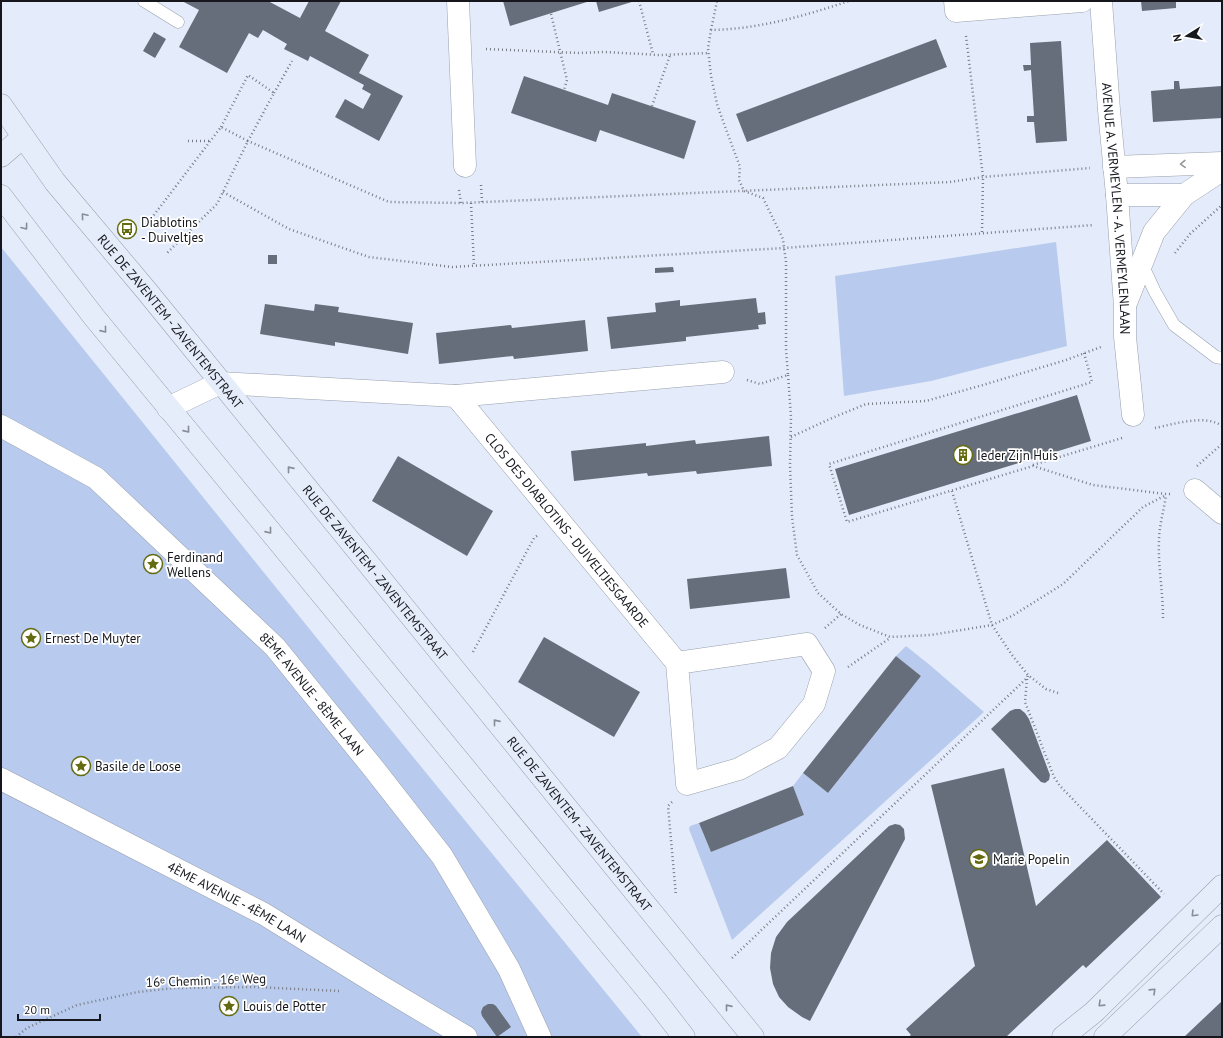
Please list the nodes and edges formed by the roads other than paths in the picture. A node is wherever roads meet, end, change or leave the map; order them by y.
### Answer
1 (144, 1) edge
2 (458, 1) edge
3 (1082, 1) edge
4 (1101, 1) edge
5 (956, 6) edge
6 (178, 22) dead end
7 (1, 105) edge
8 (23, 137) junction
9 (1, 156) edge
10 (1222, 163) edge
11 (465, 166) dead end
12 (1114, 167) junction
13 (1222, 170) edge
14 (1117, 195) junction
15 (1184, 195) junction
16 (1, 196) edge
17 (1142, 264) junction
18 (1125, 307) junction
19 (1222, 358) edge
20 (723, 372) road end
21 (220, 383) junction
22 (456, 396) junction
23 (168, 408) junction
24 (1131, 425) road end
25 (1, 426) edge
26 (1194, 480) road end
27 (1222, 513) edge
28 (677, 663) junction
29 (1, 779) edge
30 (1222, 886) edge
31 (1222, 926) edge
32 (466, 1037) edge
33 (540, 1037) edge
34 (684, 1037) edge
35 (753, 1037) edge
36 (1063, 1037) edge
37 (1105, 1037) edge

1 - 6 lane
2 - 11 street
3 - 5 street
4 - 12 street, AVENUE A. VERMEYLEN - A. VERMEYLENLAAN
7 - 8 main road, RUE DE ZAVENTEM - ZAVENTEMSTRAAT
8 - 9 main road
21 -> 8 main road, RUE DE ZAVENTEM - ZAVENTEMSTRAAT
10 -> 12 street
12 - 14 street, AVENUE A. VERMEYLEN - A. VERMEYLENLAAN
13 - 15 street
14 - 15 street
14 - 18 street, AVENUE A. VERMEYLEN - A. VERMEYLENLAAN
15 - 17 street
16 -> 23 main road
17 - 18 street
17 - 19 lane
18 - 24 street, AVENUE A. VERMEYLEN - A. VERMEYLENLAAN
20 - 22 street
21 - 22 street
21 - 23 street
35 -> 21 main road, RUE DE ZAVENTEM - ZAVENTEMSTRAAT
22 - 28 street, CLOS DES DIABLOTINS - DUIVELTJESGAARDE
23 -> 34 main road
25 - 33 street, 8ÈME AVENUE - 8ÈME LAAN
26 - 27 street
28 - 28 street
29 - 32 street, 4ÈME AVENUE - 4ÈME LAAN
30 -> 36 main road
37 -> 31 main road

